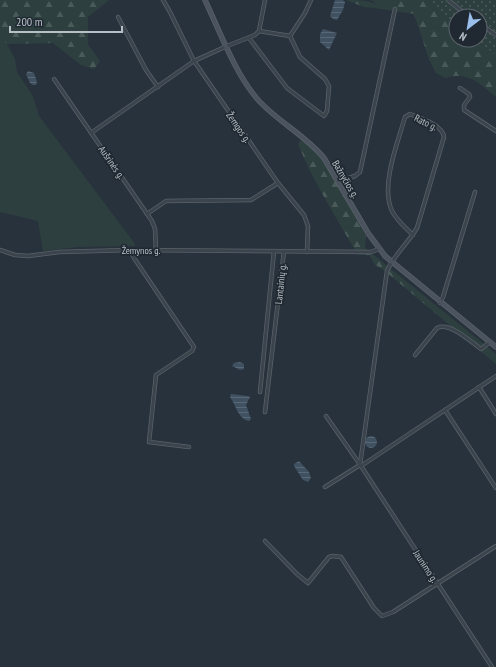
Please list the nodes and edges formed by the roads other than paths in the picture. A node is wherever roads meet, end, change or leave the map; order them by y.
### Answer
1 (163, 0) edge
2 (205, 0) edge
3 (265, 0) edge
4 (311, 0) edge
5 (448, 0) edge
6 (458, 8) edge
7 (395, 9) dead end
8 (118, 17) dead end
9 (259, 31) junction
10 (290, 36) junction
11 (249, 38) junction
12 (227, 46) junction
13 (194, 61) junction
14 (54, 79) dead end
15 (158, 87) junction
16 (460, 88) dead end
17 (496, 131) edge
18 (91, 132) junction
19 (339, 182) junction
20 (278, 183) junction
21 (475, 192) dead end
22 (147, 214) junction
23 (413, 235) junction
24 (379, 249) junction
25 (0, 250) edge
26 (130, 250) junction
27 (156, 250) junction
28 (274, 250) junction
29 (284, 251) junction
30 (307, 252) junction
31 (392, 262) junction
32 (440, 303) junction
33 (496, 340) edge
34 (493, 345) edge
35 (414, 355) dead end
36 (496, 376) edge
37 (479, 387) junction
38 (260, 392) dead end
39 (445, 410) junction
40 (265, 412) dead end
41 (496, 414) edge
42 (326, 416) dead end
43 (189, 446) dead end
44 (360, 465) junction
45 (325, 487) dead end
46 (496, 488) edge
47 (265, 541) dead end
48 (495, 547) edge
49 (496, 552) edge
50 (438, 583) junction
51 (492, 667) edge

1 - 13 street, Žemgos g.
2 - 12 main road, Bažnyčios g.
3 - 9 street
4 - 10 street
5 - 6 street
7 - 19 street
8 - 15 street
9 - 10 street
9 - 11 street
10 - 11 street
11 - 12 street
12 - 13 street
12 - 19 main road, Bažnyčios g.
13 - 15 street
13 - 20 street, Žemgos g.
14 - 18 street, Aušrinės g.
15 - 18 street
16 - 17 street
18 - 22 street, Aušrinės g.
19 - 24 main road, Bažnyčios g.
20 - 22 street
20 - 30 street, Žemgos g.
21 - 32 street
22 - 27 street, Aušrinės g.
23 - 23 street, Rato g.
23 - 31 street, Rato g.
24 - 30 street, Lantainių g.
24 - 31 main road, Bažnyčios g.
25 - 26 street, Žemynos g.
26 - 27 street, Žemynos g.
26 - 43 street
27 - 28 street, Žemynos g.
28 - 29 street, Žemynos g.
28 - 38 street
29 - 30 street, Lantainių g.
29 - 40 street, Lantainių g.
31 - 32 main road, Bažnyčios g.
31 - 44 street
32 - 34 main road, Bažnyčios g.
33 - 34 street
34 - 35 street
36 - 37 street
37 - 39 street
37 - 41 street
39 - 44 street
39 - 46 street
42 - 44 street, Jaunimo g.
44 - 45 street
44 - 50 street, Jaunimo g.
47 - 50 street
48 - 49 street
48 - 50 street
50 - 51 street, Jaunimo g.

